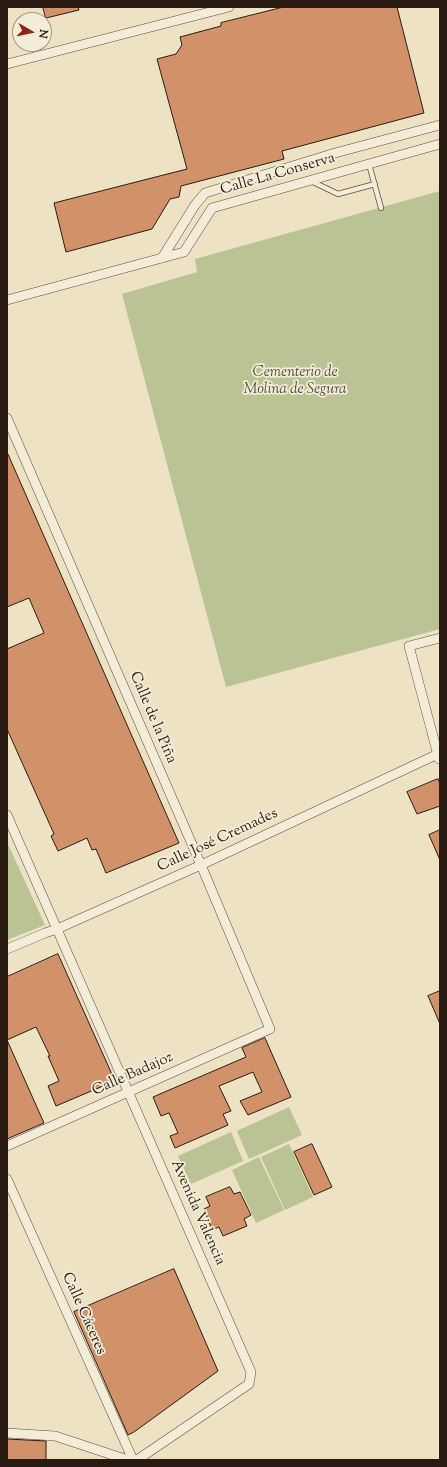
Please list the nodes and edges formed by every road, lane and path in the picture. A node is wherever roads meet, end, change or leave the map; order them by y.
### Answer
1 (229, 7) edge
2 (7, 64) edge
3 (440, 125) edge
4 (440, 144) edge
5 (369, 164) junction
6 (311, 181) junction
7 (375, 184) junction
8 (381, 208) dead end
9 (162, 258) junction
10 (7, 300) edge
11 (7, 418) edge
12 (440, 638) edge
13 (439, 756) edge
14 (7, 815) edge
15 (201, 865) junction
16 (58, 929) junction
17 (7, 950) edge
18 (270, 1029) joint
19 (129, 1092) junction
20 (7, 1146) edge
21 (7, 1179) edge
22 (7, 1433) edge
23 (128, 1460) edge
24 (133, 1460) edge
25 (137, 1460) edge

1 - 2 street
3 - 9 street
4 - 5 street, Calle La Conserva
5 - 6 street, Calle La Conserva
5 - 7 lane
6 - 7 lane
6 - 9 street, Calle La Conserva
7 - 8 lane
9 - 10 street, Calle La Conserva
11 - 15 street, Calle de la Piña
12 - 13 street
13 - 15 street, Calle José Cremades
14 - 16 street, Avenida Valencia
15 - 16 street, Calle José Cremades
15 - 18 street, Calle de la Piña
16 - 17 street, Calle José Cremades
16 - 19 street, Avenida Valencia
18 - 19 street, Calle Badajoz
19 - 20 street, Calle Badajoz
19 - 25 street, Avenida Valencia
21 - 24 street, Calle Cáceres
22 - 23 street

